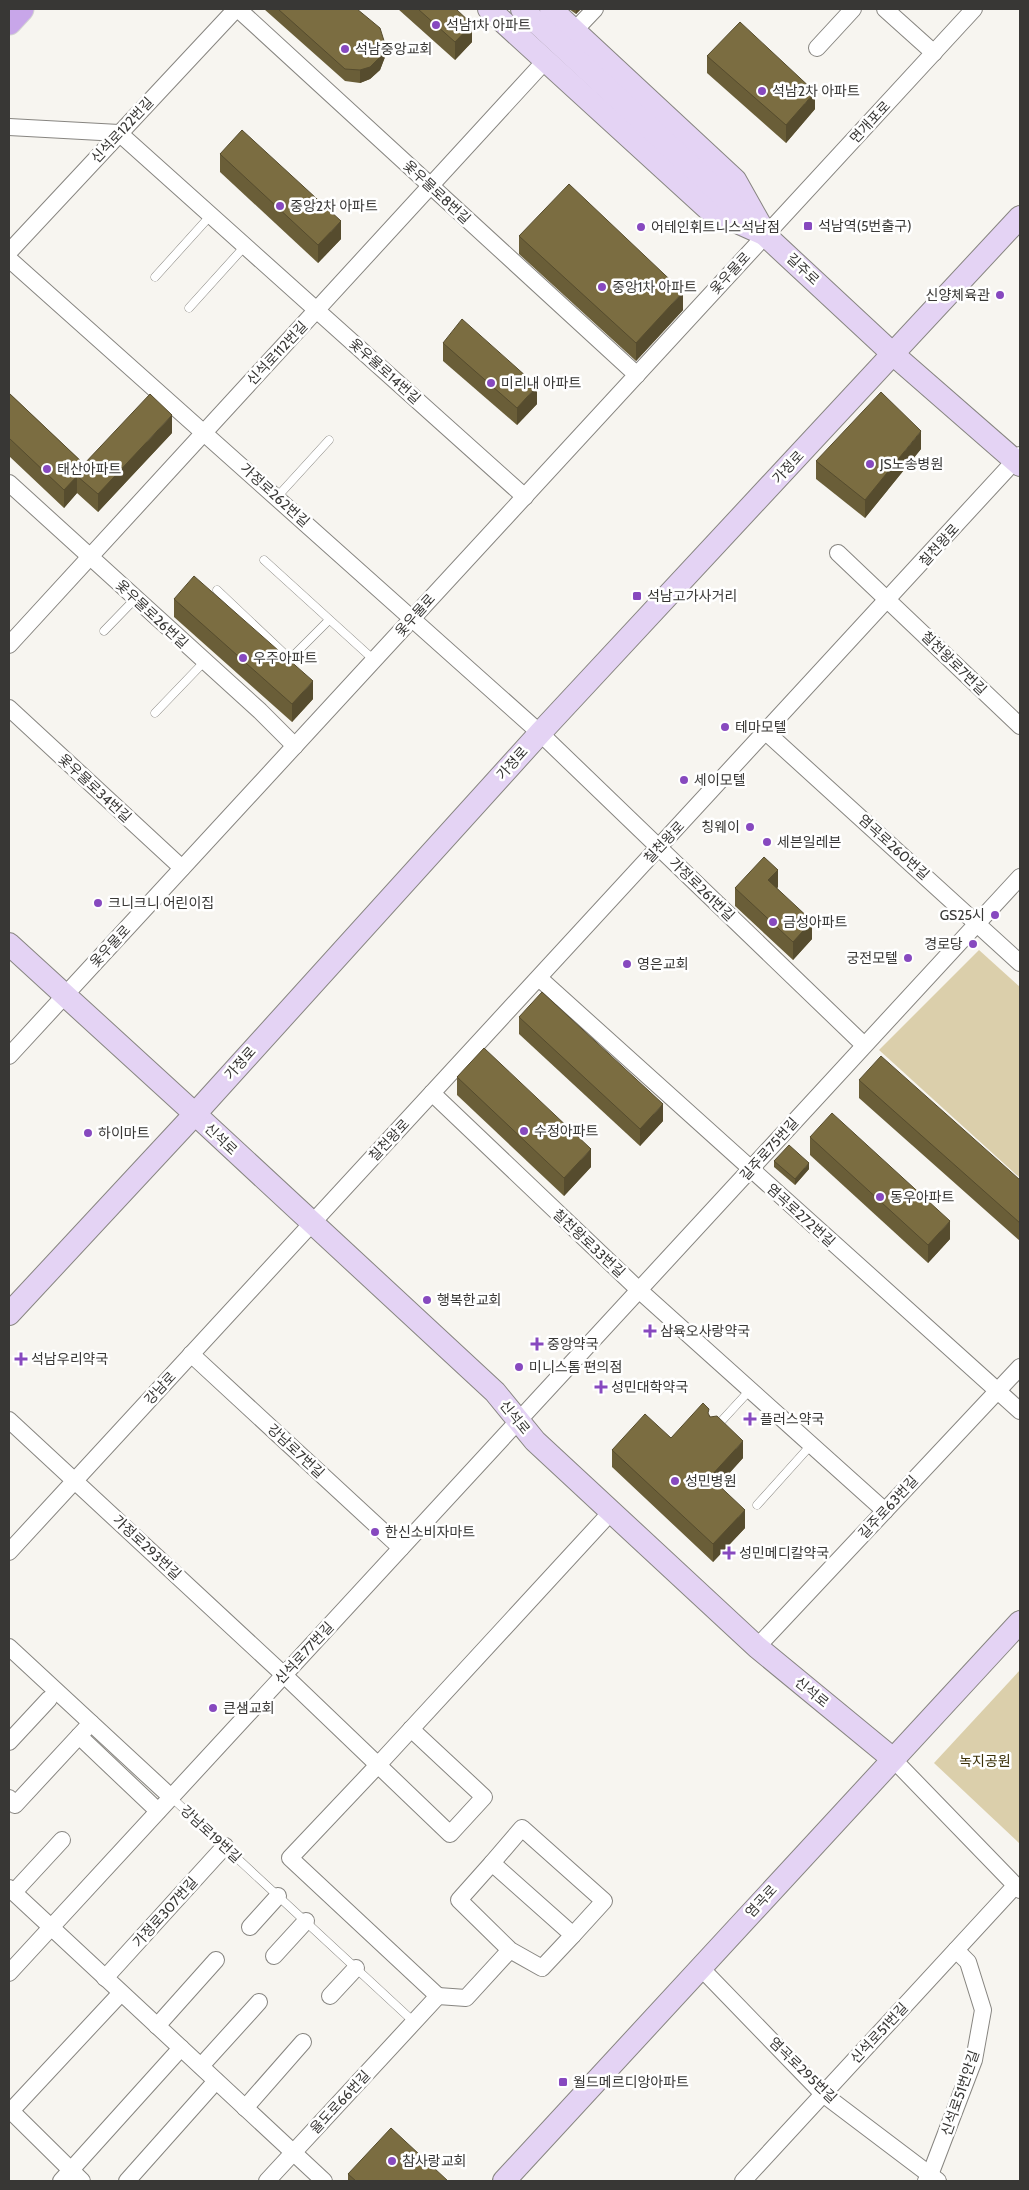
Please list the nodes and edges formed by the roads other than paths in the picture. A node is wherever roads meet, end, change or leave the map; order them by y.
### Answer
1 (21, 9) edge
2 (237, 9) edge
3 (489, 9) edge
4 (522, 9) edge
5 (551, 9) edge
6 (595, 9) edge
7 (853, 9) edge
8 (885, 9) edge
9 (974, 9) edge
10 (9, 22) edge
11 (574, 30) junction
12 (817, 48) dead end
13 (934, 53) junction
14 (544, 61) junction
15 (9, 127) edge
16 (119, 133) junction
17 (432, 186) junction
18 (211, 215) junction
19 (1020, 217) edge
20 (766, 235) junction
21 (245, 246) junction
22 (9, 252) edge
23 (9, 258) edge
24 (155, 277) dead end
25 (190, 308) dead end
26 (317, 310) junction
27 (894, 355) junction
28 (637, 375) junction
29 (204, 432) junction
30 (329, 440) dead end
31 (1019, 460) edge
32 (9, 483) edge
33 (525, 496) junction
34 (277, 497) junction
35 (838, 553) dead end
36 (91, 556) junction
37 (264, 560) dead end
38 (217, 590) dead end
39 (136, 598) junction
40 (888, 600) junction
41 (412, 617) junction
42 (329, 620) junction
43 (104, 631) dead end
44 (9, 645) edge
45 (374, 660) junction
46 (204, 662) junction
47 (9, 708) edge
48 (155, 713) dead end
49 (1020, 726) edge
50 (766, 732) junction
51 (540, 733) junction
52 (295, 746) junction
53 (659, 847) junction
54 (182, 868) junction
55 (1020, 877) edge
56 (978, 924) junction
57 (9, 944) edge
58 (1020, 963) edge
59 (539, 978) junction
60 (65, 996) junction
61 (864, 1045) junction
62 (9, 1056) edge
63 (432, 1093) junction
64 (195, 1114) junction
65 (750, 1170) junction
66 (312, 1224) junction
67 (640, 1291) junction
68 (9, 1314) edge
69 (192, 1354) junction
70 (1020, 1366) edge
71 (750, 1390) junction
72 (997, 1391) junction
73 (1020, 1411) edge
74 (518, 1422) junction
75 (11, 1425) edge
76 (713, 1430) edge
77 (811, 1445) junction
78 (74, 1480) junction
79 (757, 1505) dead end
80 (885, 1511) junction
81 (611, 1512) junction
82 (401, 1548) junction
83 (9, 1552) edge
84 (1020, 1622) edge
85 (9, 1647) edge
86 (757, 1647) junction
87 (284, 1675) junction
88 (49, 1699) dead end
89 (91, 1723) junction
90 (411, 1729) junction
91 (79, 1736) junction
92 (9, 1742) edge
93 (893, 1759) junction
94 (378, 1765) junction
95 (171, 1797) junction
96 (9, 1798) edge
97 (158, 1811) junction
98 (62, 1840) dead end
99 (225, 1846) junction
100 (492, 1863) junction
101 (1018, 1888) edge
102 (11, 1890) edge
103 (278, 1896) junction
104 (306, 1921) junction
105 (250, 1927) dead end
106 (51, 1928) junction
107 (573, 1935) junction
108 (510, 1950) junction
109 (956, 1950) junction
110 (274, 1956) dead end
111 (216, 1960) dead end
112 (700, 1967) junction
113 (356, 1968) junction
114 (9, 1973) edge
115 (105, 1978) junction
116 (121, 1993) junction
117 (330, 1996) dead end
118 (438, 1996) junction
119 (259, 2002) dead end
120 (414, 2022) junction
121 (156, 2026) junction
122 (303, 2042) dead end
123 (181, 2048) junction
124 (201, 2066) junction
125 (216, 2081) junction
126 (823, 2094) junction
127 (245, 2108) junction
128 (9, 2111) edge
129 (293, 2153) junction
130 (71, 2178) edge
131 (931, 2179) edge
132 (127, 2181) edge
133 (267, 2181) edge
134 (324, 2181) edge
135 (504, 2181) edge
136 (743, 2181) edge

1 - 10 main road
2 - 16 street, 신석로122번길
2 - 17 street, 옻우물로8번길
3 - 14 street
4 - 20 street, 길주로
5 - 11 street
6 - 11 street
7 - 12 street
8 - 13 street
9 - 13 street, 면개포로
11 - 20 street
13 - 20 street, 면개포로
14 - 17 street, 신석로112번길
14 - 20 street
15 - 16 street
16 - 18 street, 옻우물로14번길
16 - 22 street, 신석로122번길
17 - 26 street, 신석로112번길
17 - 28 street, 옻우물로8번길
18 - 21 street, 옻우물로14번길
18 - 24 lane
19 - 27 street, 가정로
20 - 27 street, 길주로
20 - 28 street, 옻우물로
21 - 25 lane
21 - 26 street, 옻우물로14번길
23 - 29 street, 가정로262번길
26 - 29 street, 신석로112번길
26 - 33 street, 옻우물로14번길
27 - 31 street, 길주로
27 - 51 street, 가정로
28 - 33 street, 옻우물로
29 - 34 street, 가정로262번길
29 - 36 street, 신석로112번길
30 - 34 lane
31 - 40 street, 칠천왕로
32 - 36 street, 옻우물로26번길
33 - 41 street, 옻우물로
34 - 41 street, 가정로262번길
35 - 40 street, 칠천왕로7번길
36 - 39 street, 옻우물로26번길
36 - 44 street, 신석로112번길
37 - 42 lane
38 - 42 lane
39 - 43 lane
39 - 46 street, 옻우물로26번길
40 - 49 street, 칠천왕로7번길
40 - 50 street, 칠천왕로
41 - 45 street, 옻우물로
41 - 51 street, 가정로262번길
42 - 45 lane
45 - 52 street, 옻우물로
46 - 48 lane
46 - 52 street, 옻우물로26번길
47 - 54 street, 옻우물로34번길
50 - 53 street, 칠천왕로
50 - 56 street, 염곡로260번길
51 - 53 street, 가정로261번길
51 - 64 street, 가정로
52 - 54 street, 옻우물로
53 - 59 street, 칠천왕로
53 - 61 street, 가정로261번길
54 - 60 street, 옻우물로
55 - 56 street, 길주로75번길
56 - 58 street, 염곡로260번길
56 - 61 street, 길주로75번길
57 - 60 street, 신석로
59 - 63 street, 칠천왕로
59 - 65 street, 염곡로272번길
60 - 62 street, 옻우물로
60 - 64 street, 신석로
61 - 65 street, 길주로75번길
63 - 66 street, 칠천왕로
63 - 67 street, 칠천왕로33번길
64 - 66 street, 신석로
64 - 68 street, 가정로
65 - 67 street, 길주로75번길
65 - 72 street, 염곡로272번길
66 - 69 street, 강남로
66 - 74 street, 신석로
67 - 71 street, 칠천왕로33번길
67 - 74 street, 길주로75번길
69 - 78 street, 강남로
69 - 82 street, 강남로7번길
70 - 72 street, 길주로63번길
71 - 76 lane
71 - 77 street, 칠천왕로33번길
72 - 73 street, 염곡로272번길
72 - 80 street, 길주로63번길
74 - 81 street, 신석로
74 - 82 street, 신석로77번길
75 - 78 street, 가정로293번길
77 - 79 lane
77 - 80 street, 칠천왕로33번길
78 - 83 street, 강남로
78 - 87 street, 가정로293번길
80 - 86 street, 길주로63번길
81 - 86 street, 신석로
81 - 90 street
82 - 87 street, 신석로77번길
84 - 93 street, 염곡로
85 - 89 street, 강남로19번길
86 - 93 street, 신석로
87 - 94 street, 가정로293번길
87 - 95 street, 신석로77번길
88 - 92 street
89 - 91 street
89 - 95 street, 강남로19번길
90 - 94 street
90 - 94 street, 가정로293번길
91 - 96 street
91 - 97 street
93 - 101 street, 신석로
93 - 112 street, 염곡로
94 - 118 street
95 - 97 street, 신석로77번길
95 - 99 lane, 강남로19번길
97 - 106 street, 신석로77번길
98 - 102 street
99 - 103 lane, 강남로19번길
99 - 115 street, 가정로307번길
100 - 107 street
100 - 107 street
100 - 108 street
101 - 109 street, 신석로51번길
102 - 106 street
103 - 104 lane, 강남로19번길
103 - 105 street
104 - 110 street
104 - 113 lane, 강남로19번길
106 - 114 street, 신석로77번길
106 - 115 street
107 - 108 street
108 - 118 street
109 - 126 street, 신석로51번길
109 - 131 street, 신석로51번안길
111 - 121 street
112 - 126 street, 염곡로295번길
112 - 135 street, 염곡로
113 - 117 street
113 - 120 lane, 강남로19번길
115 - 116 street
116 - 121 street
116 - 128 street
118 - 120 street, 율도로66번길
119 - 124 street
120 - 129 street, 율도로66번길
121 - 123 street
122 - 127 street
123 - 124 street
123 - 130 street
124 - 125 street
125 - 127 street
125 - 132 street
126 - 131 street, 염곡로295번길
126 - 136 street, 신석로51번길
127 - 129 street
128 - 130 street
129 - 133 street, 율도로66번길
129 - 134 street

